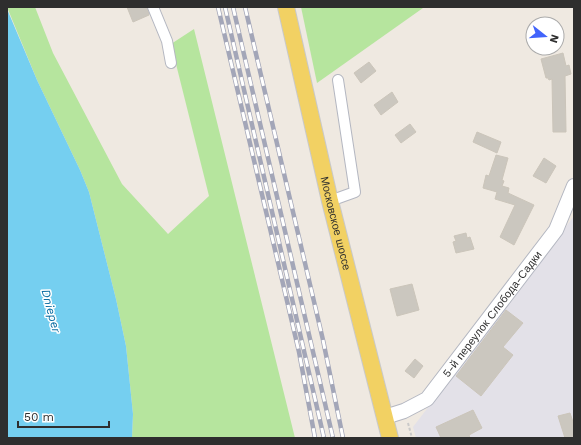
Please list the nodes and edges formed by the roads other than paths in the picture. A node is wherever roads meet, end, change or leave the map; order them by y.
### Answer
1 (153, 7) edge
2 (286, 7) edge
3 (172, 63) dead end
4 (338, 80) dead end
5 (574, 186) edge
6 (330, 201) junction
7 (385, 417) junction
8 (390, 438) edge

1 - 3 street
2 - 6 main road, Московское шоссе
4 - 6 street
5 - 7 street, 5-й переулок Слобода-Садки
6 - 7 main road, Московское шоссе
7 - 8 main road, Московское шоссе

